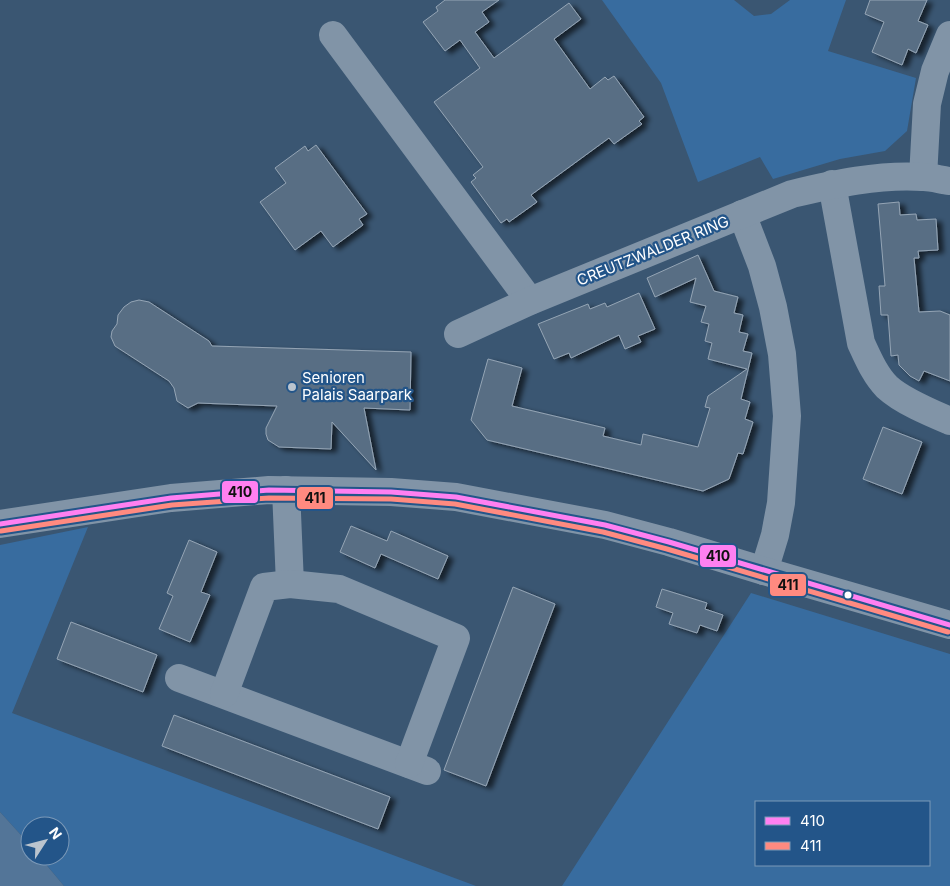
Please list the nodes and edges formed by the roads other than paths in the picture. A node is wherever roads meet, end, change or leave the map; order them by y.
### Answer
1 (333, 35) dead end
2 (950, 35) edge
3 (923, 177) junction
4 (950, 181) edge
5 (832, 184) junction
6 (742, 214) junction
7 (530, 301) junction
8 (458, 334) dead end
9 (950, 420) edge
10 (286, 490) junction
11 (0, 524) edge
12 (764, 572) junction
13 (290, 584) junction
14 (950, 625) edge
15 (179, 678) dead end
16 (224, 694) junction

1 - 7 street
2 - 3 street
3 - 4 street
3 - 5 street
5 - 6 street
5 - 9 street
6 - 7 street, CREUTZWALDER RING
6 - 12 street, CREUTZWALDER RING
7 - 8 street, CREUTZWALDER RING
10 - 11 street
10 - 12 street
10 - 13 street
12 - 14 street
13 - 16 street
13 - 16 street
15 - 16 street

